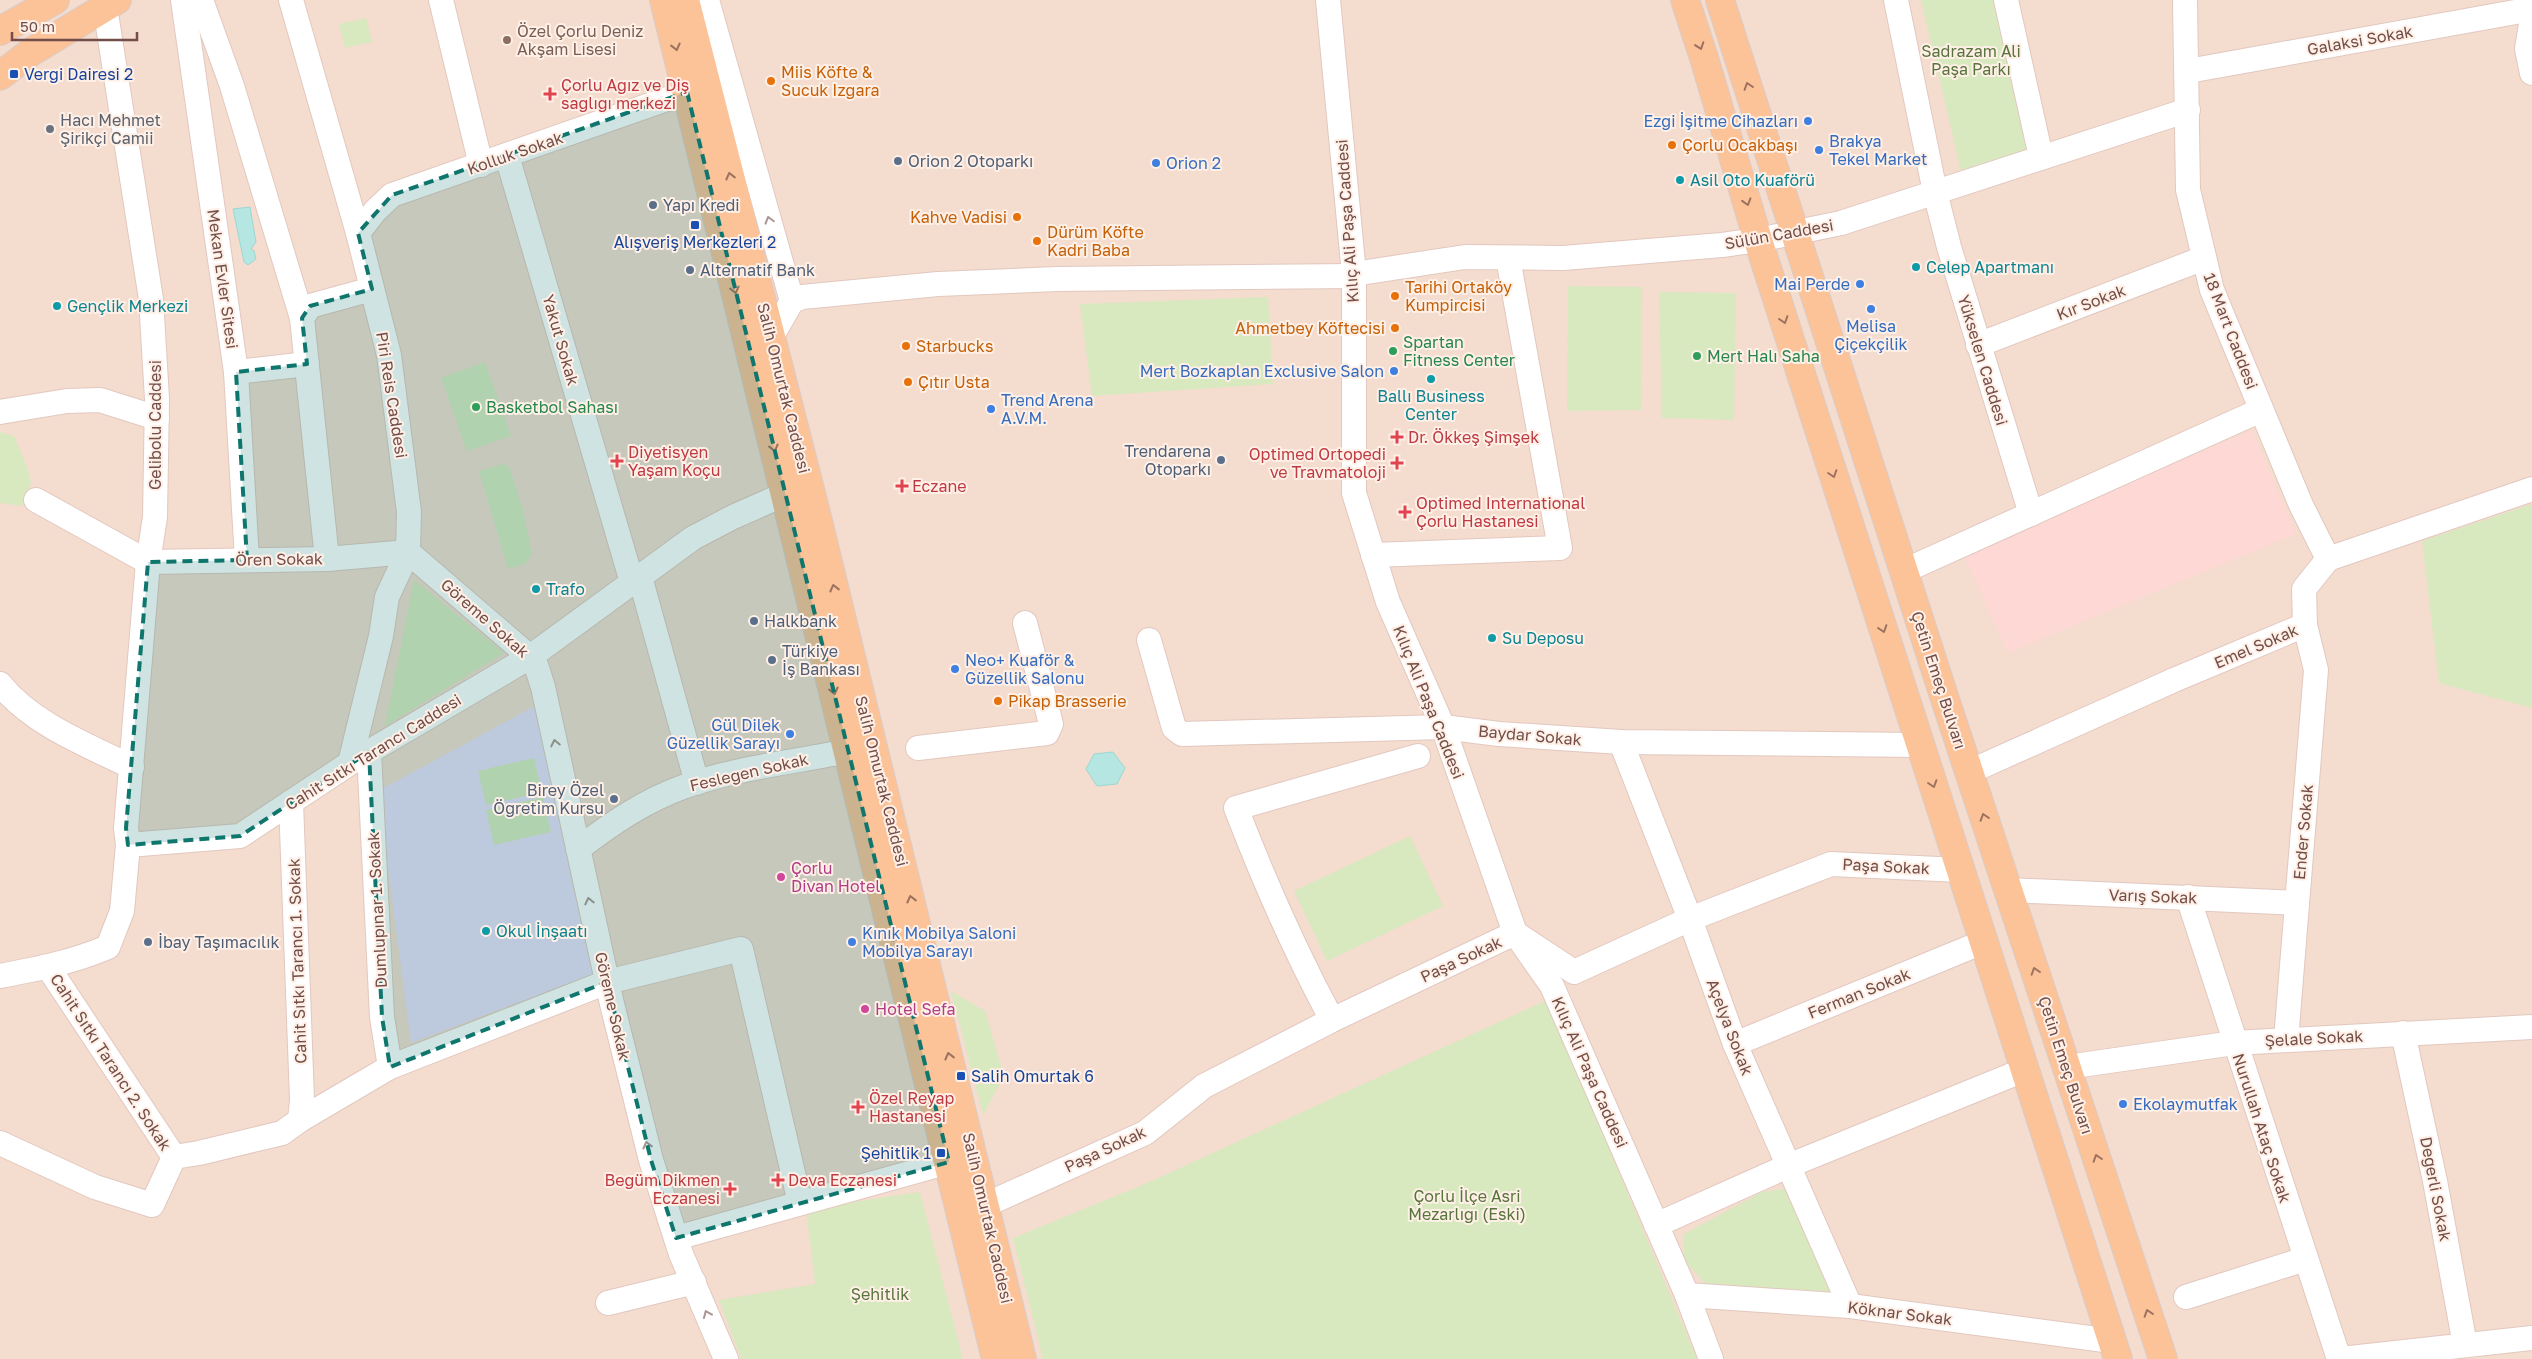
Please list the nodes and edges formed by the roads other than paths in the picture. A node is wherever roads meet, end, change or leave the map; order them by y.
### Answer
1 (55, 0) edge
2 (183, 0) edge
3 (201, 0) edge
4 (292, 0) edge
5 (440, 0) edge
6 (664, 0) edge
7 (685, 0) edge
8 (707, 0) edge
9 (1328, 0) edge
10 (1685, 0) edge
11 (1720, 0) edge
12 (1896, 0) edge
13 (2006, 0) edge
14 (2185, 0) edge
15 (111, 4) edge
16 (2532, 9) edge
17 (2532, 18) edge
18 (0, 31) edge
19 (2188, 71) junction
20 (2532, 73) edge
21 (0, 76) edge
22 (687, 92) junction
23 (2188, 110) junction
24 (507, 156) junction
25 (2041, 157) junction
26 (481, 165) junction
27 (1935, 192) junction
28 (1796, 232) junction
29 (358, 233) junction
30 (1758, 240) junction
31 (1508, 258) junction
32 (2204, 258) junction
33 (1354, 275) junction
34 (372, 289) junction
35 (792, 301) junction
36 (302, 318) junction
37 (772, 336) junction
38 (1978, 345) junction
39 (307, 364) junction
40 (236, 372) junction
41 (2261, 410) junction
42 (0, 412) edge
43 (157, 418) junction
44 (2532, 489) edge
45 (786, 494) junction
46 (36, 500) dead end
47 (2031, 514) junction
48 (408, 552) junction
49 (1373, 555) junction
50 (327, 558) junction
51 (2328, 559) junction
52 (247, 560) junction
53 (148, 562) junction
54 (1904, 571) junction
55 (636, 579) junction
56 (1025, 624) dead end
57 (2305, 625) junction
58 (1149, 640) dead end
59 (530, 657) junction
60 (0, 684) edge
61 (1443, 727) junction
62 (1621, 742) junction
63 (1920, 745) junction
64 (918, 748) dead end
65 (848, 751) junction
66 (1418, 756) dead end
67 (360, 758) junction
68 (132, 767) junction
69 (1969, 772) junction
70 (697, 783) junction
71 (291, 802) junction
72 (128, 845) junction
73 (578, 850) junction
74 (1960, 870) junction
75 (2008, 890) junction
76 (2188, 897) junction
77 (2297, 903) junction
78 (1690, 919) junction
79 (1515, 933) junction
80 (1983, 942) junction
81 (48, 967) junction
82 (0, 976) edge
83 (607, 982) junction
84 (1332, 1020) junction
85 (2532, 1026) edge
86 (2403, 1033) junction
87 (2286, 1040) junction
88 (2234, 1043) junction
89 (1735, 1044) junction
90 (390, 1067) junction
91 (2067, 1067) junction
92 (2024, 1070) junction
93 (300, 1120) junction
94 (0, 1143) edge
95 (174, 1156) junction
96 (949, 1162) junction
97 (1788, 1166) junction
98 (800, 1203) junction
99 (983, 1206) junction
100 (1656, 1225) junction
101 (676, 1238) junction
102 (2306, 1259) junction
103 (694, 1282) junction
104 (1687, 1295) junction
105 (2186, 1297) dead end
106 (608, 1303) dead end
107 (1850, 1306) junction
108 (2532, 1338) edge
109 (2465, 1345) junction
110 (2115, 1350) edge
111 (726, 1359) edge
112 (996, 1359) edge
113 (1022, 1359) edge
114 (1711, 1359) edge
115 (2163, 1359) edge
116 (2340, 1359) edge

1 - 18 main road
2 - 40 street, Mekan Evler Sitesi
3 - 36 street
4 - 29 street, Piri Reis Caddesi
5 - 26 street
6 -> 22 main road, Salih Omurtak Caddesi
37 -> 7 main road, Salih Omurtak Caddesi
35 -> 8 street
9 - 33 street, Kılıç Ali Paşa Caddesi
10 -> 30 main road
28 -> 11 main road, Çetin Emeç Bulvarı
12 - 27 street, Yükselen Caddesi
13 - 25 street
14 - 19 street, 18 Mart Caddesi
15 - 21 main road
15 - 43 street, Gelibolu Caddesi
16 - 19 street, Galaksi Sokak
17 - 20 street
19 - 23 street, 18 Mart Caddesi
22 - 24 street, Kolluk Sokak
22 -> 45 main road, Salih Omurtak Caddesi
23 - 25 street, Sülün Caddesi
23 - 32 street, 18 Mart Caddesi
24 - 26 street, Kolluk Sokak
24 - 55 street, Yakut Sokak
25 - 27 street, Sülün Caddesi
26 - 29 street, Kolluk Sokak
27 - 28 street, Sülün Caddesi
27 - 38 street, Yükselen Caddesi
28 - 30 street, Sülün Caddesi
28 - 54 main road, Çetin Emeç Bulvarı
29 - 34 street, Piri Reis Caddesi
30 - 31 street, Sülün Caddesi
30 -> 63 main road
31 - 33 street, Sülün Caddesi
31 - 49 street
32 - 38 street, Kır Sokak
32 - 41 street, 18 Mart Caddesi
33 - 35 street, Sülün Caddesi
33 - 49 street, Kılıç Ali Paşa Caddesi
34 - 36 street
34 - 48 street, Piri Reis Caddesi
35 - 37 street
36 - 39 street
99 -> 37 main road, Salih Omurtak Caddesi
38 - 47 street, Yükselen Caddesi
39 - 40 street
39 - 50 street
40 - 52 street, Mekan Evler Sitesi
41 - 47 street
41 - 51 street, 18 Mart Caddesi
42 - 43 street
43 - 53 street, Gelibolu Caddesi
44 - 51 street
45 - 55 street, Cahit Sıtkı Tarancı Caddesi
45 -> 65 main road, Salih Omurtak Caddesi
46 - 53 street
47 - 54 street
48 - 50 street, Ören Sokak
48 - 59 street, Göreme Sokak
48 - 67 street, Piri Reis Caddesi
49 - 61 street, Kılıç Ali Paşa Caddesi
50 - 52 street, Ören Sokak
51 - 57 street, Emel Sokak
52 - 53 street, Ören Sokak
53 - 68 street, Gelibolu Caddesi
54 - 69 main road, Çetin Emeç Bulvarı
55 - 59 street, Cahit Sıtkı Tarancı Caddesi
55 - 70 street, Yakut Sokak
56 - 64 street
57 - 69 street, Emel Sokak
57 - 77 street, Ender Sokak
58 - 61 street, Baydar Sokak
59 - 67 street, Cahit Sıtkı Tarancı Caddesi
73 -> 59 street, Göreme Sokak
60 - 68 street
61 - 62 street, Baydar Sokak
61 - 79 street, Kılıç Ali Paşa Caddesi
62 - 63 street, Baydar Sokak
62 - 78 street, Açelya Sokak
63 -> 74 main road
65 - 70 street, Fesleğen Sokak
65 - 96 main road, Salih Omurtak Caddesi
66 - 84 street
67 - 71 street, Cahit Sıtkı Tarancı Caddesi
67 - 90 street, Dumlupınar 1. Sokak
68 - 72 street, Gelibolu Caddesi
75 -> 69 main road, Çetin Emeç Bulvarı
70 - 73 street, Fesleğen Sokak
71 - 72 street, Cahit Sıtkı Tarancı Caddesi
71 - 93 street, Cahit Sıtkı Tarancı 1. Sokak
72 - 81 street
83 -> 73 street, Göreme Sokak
74 - 78 street, Paşa Sokak
74 - 80 main road
75 - 76 street, Varış Sokak
91 -> 75 main road, Çetin Emeç Bulvarı
76 - 77 street, Varış Sokak
76 - 88 street, Nurullah Ataç Sokak
77 - 87 street, Ender Sokak
78 - 79 street, Paşa Sokak
78 - 89 street, Açelya Sokak
79 - 84 street, Paşa Sokak
79 - 100 street, Kılıç Ali Paşa Caddesi
80 - 89 street, Ferman Sokak
80 - 92 main road
81 - 82 street
81 - 95 street, Cahit Sıtkı Tarancı 2. Sokak
83 - 90 street
83 - 98 street
101 -> 83 street, Göreme Sokak
84 - 99 street, Paşa Sokak
85 - 86 street, Şelale Sokak
86 - 87 street, Şelale Sokak
86 - 109 street, Değerli Sokak
87 - 88 street, Şelale Sokak
88 - 91 street, Şelale Sokak
88 - 102 street, Nurullah Ataç Sokak
89 - 97 street, Açelya Sokak
90 - 93 street
115 -> 91 main road, Çetin Emeç Bulvarı
92 - 97 street
92 - 110 main road
93 - 95 street
94 - 95 street
96 - 98 street
96 - 112 main road, Salih Omurtak Caddesi
97 - 100 street
97 - 107 street, Açelya Sokak
98 - 101 street
99 - 113 main road, Salih Omurtak Caddesi
100 - 104 street, Kılıç Ali Paşa Caddesi
101 - 103 street, Göreme Sokak
102 - 105 street
102 - 116 street, Nurullah Ataç Sokak
103 - 106 street
111 -> 103 street, Göreme Sokak
104 - 107 street, Köknar Sokak
104 - 114 street, Kılıç Ali Paşa Caddesi
107 - 110 street, Köknar Sokak
108 - 109 street
109 - 116 street

